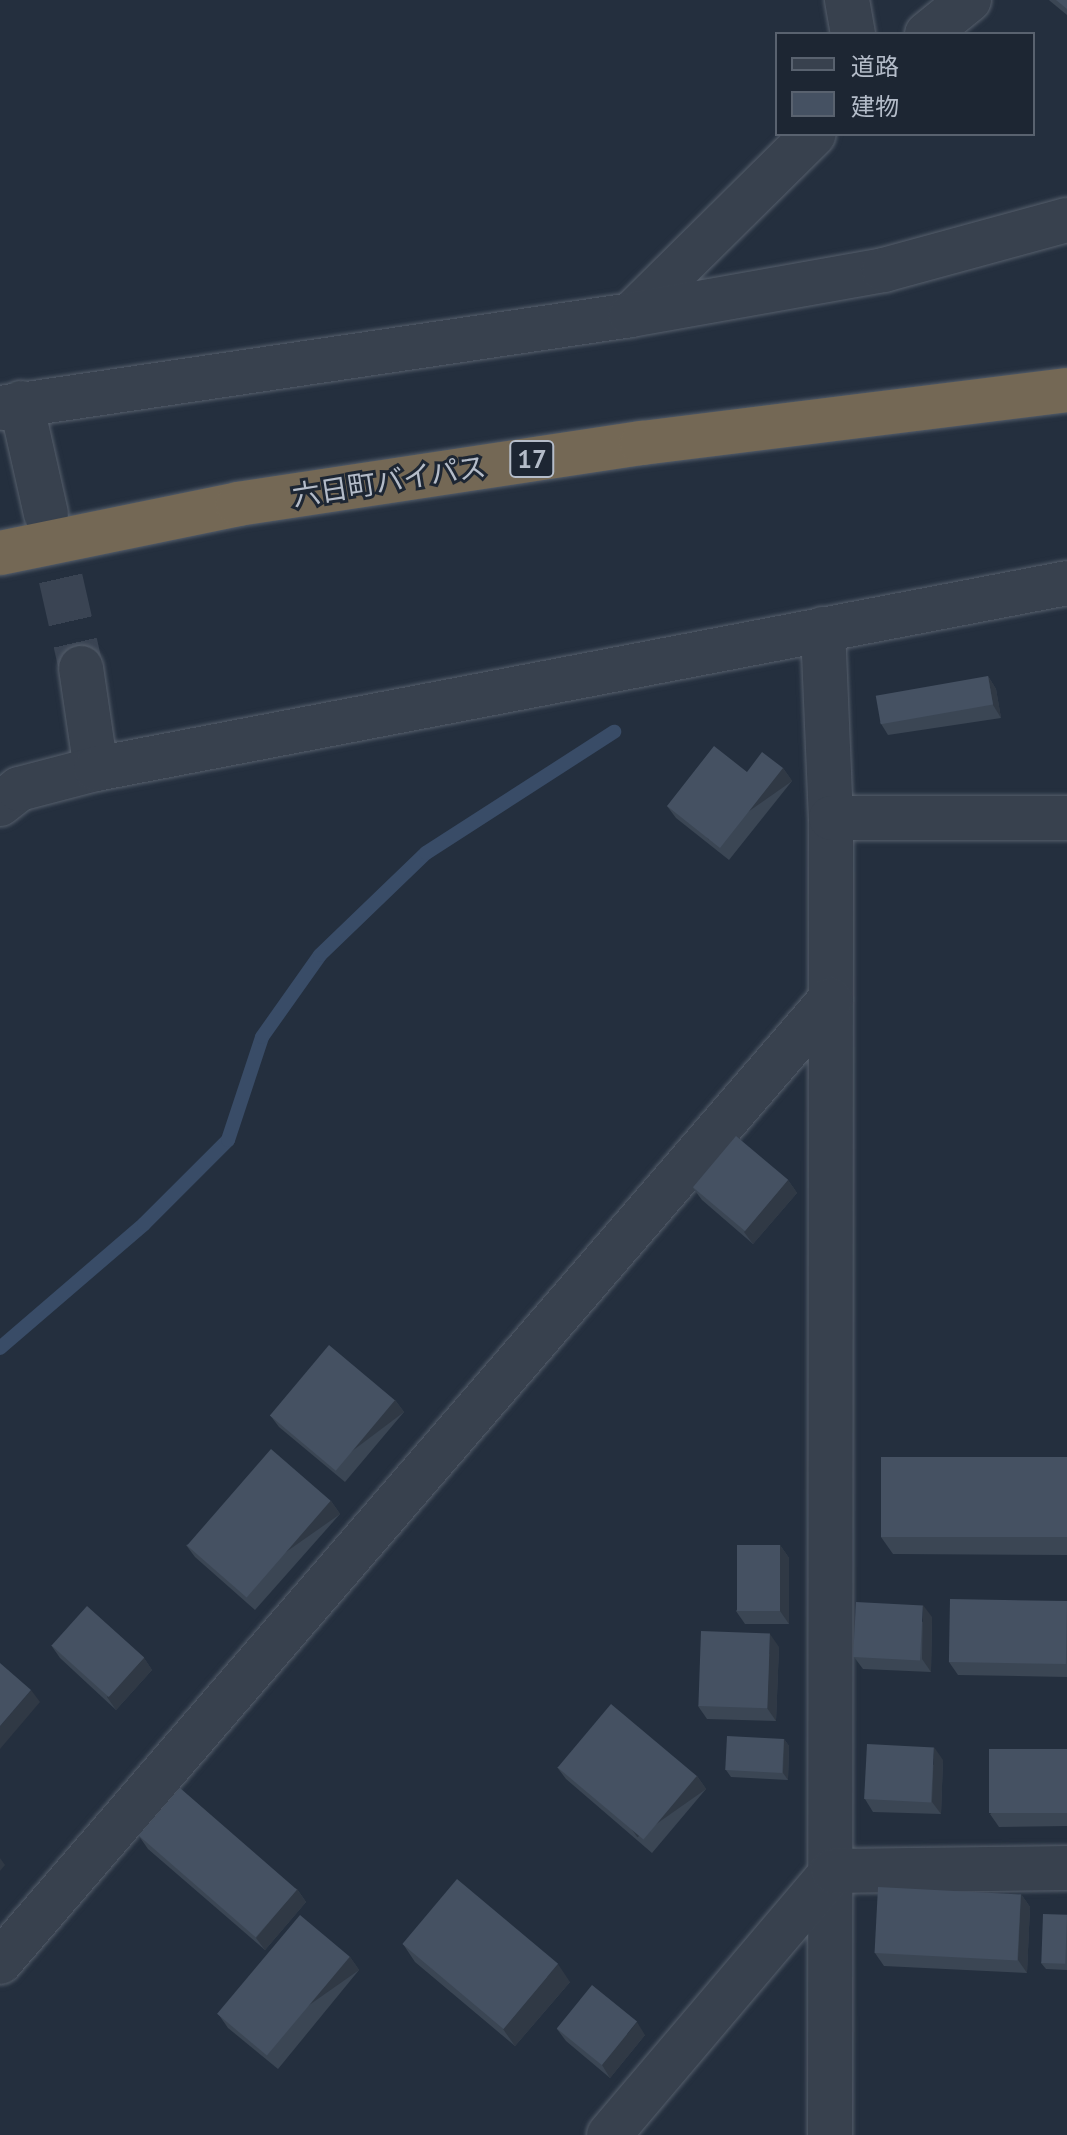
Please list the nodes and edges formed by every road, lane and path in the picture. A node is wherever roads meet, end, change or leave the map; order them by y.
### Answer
1 (847, 0) edge
2 (969, 0) edge
3 (853, 32) edge
4 (929, 32) edge
5 (812, 136) edge
6 (1067, 220) edge
7 (631, 315) junction
8 (1067, 390) edge
9 (11, 405) edge
10 (46, 514) tunnel mouth
11 (0, 553) edge
12 (1067, 583) edge
13 (823, 629) junction
14 (81, 668) tunnel mouth
15 (96, 769) junction
16 (0, 804) edge
17 (831, 818) junction
18 (1067, 818) edge
19 (830, 1000) junction
20 (1067, 1868) edge
21 (833, 1871) junction
22 (0, 1962) edge
23 (609, 2135) edge
24 (830, 2135) edge

1 - 3 street
2 - 4 street
5 - 7 street
6 - 7 street
7 - 9 street
8 - 11 highway, 六日町バイパス / 17
9 - 10 street
12 - 13 street
13 - 15 street
13 - 17 street
14 - 15 street
15 - 16 street
17 - 18 street
17 - 19 street
19 - 21 street
19 - 22 street
20 - 21 street
21 - 23 street
21 - 24 street

